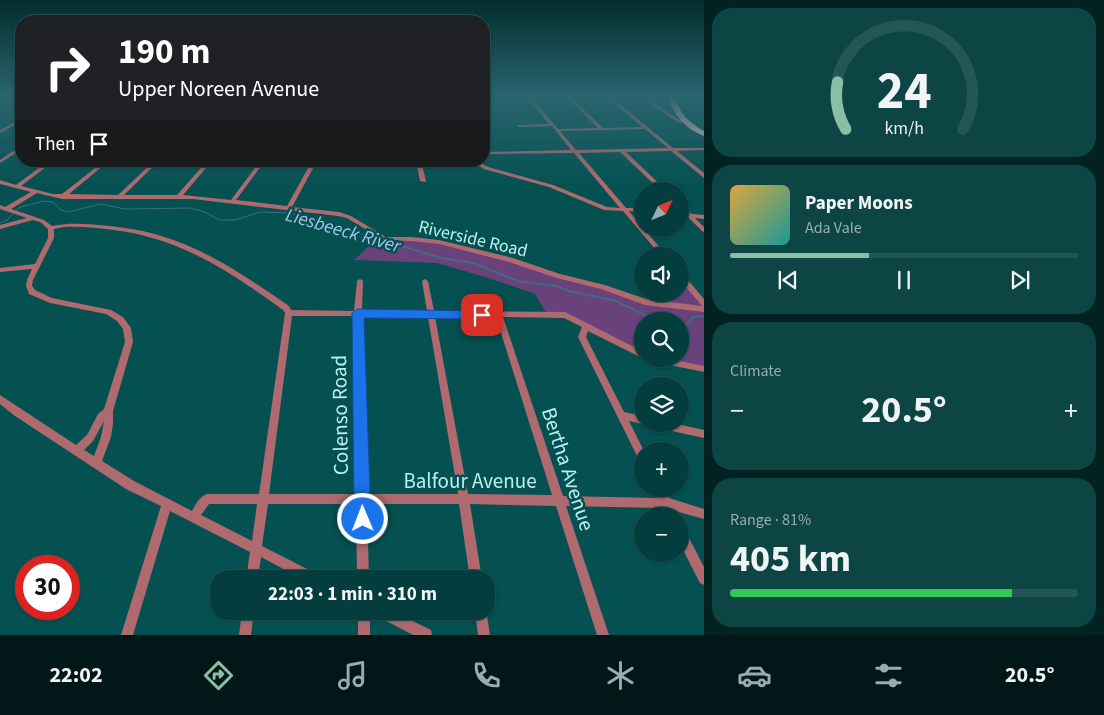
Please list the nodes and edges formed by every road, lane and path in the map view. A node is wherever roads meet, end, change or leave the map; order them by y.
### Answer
1 (554, 127) edge
2 (600, 127) edge
3 (645, 128) joint
4 (602, 129) junction
5 (557, 130) junction
6 (672, 149) junction
7 (704, 149) edge
8 (576, 151) junction
9 (622, 151) junction
10 (15, 152) edge
11 (490, 153) edge
12 (0, 162) edge
13 (43, 167) edge
14 (99, 167) edge
15 (151, 167) edge
16 (205, 167) edge
17 (259, 167) edge
18 (312, 167) edge
19 (420, 167) edge
20 (484, 167) edge
21 (704, 176) edge
22 (423, 181) dead end
23 (0, 182) edge
24 (655, 182) edge
25 (16, 186) junction
26 (36, 192) junction
27 (120, 196) junction
28 (179, 196) junction
29 (62, 197) junction
30 (233, 202) junction
31 (289, 207) junction
32 (5, 208) edge
33 (623, 209) junction
34 (634, 210) edge
35 (691, 217) joint
36 (704, 217) edge
37 (34, 218) junction
38 (0, 227) edge
39 (51, 228) junction
40 (704, 230) edge
41 (656, 247) edge
42 (37, 266) junction
43 (0, 270) edge
44 (360, 281) dead end
45 (425, 281) dead end
46 (689, 286) edge
47 (704, 304) edge
48 (704, 309) edge
49 (289, 313) junction
50 (358, 313) junction
51 (431, 314) junction
52 (499, 315) junction
53 (586, 327) junction
54 (634, 350) edge
55 (689, 366) edge
56 (704, 369) edge
57 (0, 399) edge
58 (108, 411) junction
59 (621, 415) junction
60 (634, 418) edge
61 (689, 431) edge
62 (704, 434) edge
63 (634, 442) edge
64 (77, 450) junction
65 (96, 462) junction
66 (663, 497) edge
67 (263, 498) junction
68 (362, 499) junction
69 (464, 499) junction
70 (559, 500) junction
71 (168, 503) junction
72 (666, 503) junction
73 (668, 507) edge
74 (704, 514) edge
75 (194, 517) junction
76 (256, 549) junction
77 (689, 550) edge
78 (253, 570) edge
79 (297, 570) edge
80 (363, 570) edge
81 (475, 570) edge
82 (704, 580) edge
83 (247, 620) edge
84 (364, 620) edge
85 (397, 620) edge
86 (482, 620) edge
87 (127, 635) edge
88 (245, 635) edge
89 (364, 635) edge
90 (426, 635) edge
91 (484, 635) edge
92 (603, 635) edge

1 - 5 street
2 - 4 street
3 - 4 street
3 - 6 street
4 - 5 street
5 - 8 street
6 - 7 street
6 - 9 street
6 - 21 street
8 - 9 street
8 - 11 street
8 - 33 street
9 - 24 street
10 - 12 street
13 - 25 street
14 - 29 street
15 - 27 street
16 - 28 street
17 - 30 street
18 - 31 street
19 - 22 street
20 - 33 street
23 - 25 street, Riverside Road
25 - 26 street, Riverside Road
26 - 29 street, Riverside Road
26 - 32 street
27 - 28 street, Riverside Road
27 - 29 street, Riverside Road
28 - 30 street, Riverside Road
30 - 31 street, Riverside Road
31 - 48 street, Riverside Road
32 - 37 street
33 - 34 street
33 - 41 street
35 - 36 street
35 - 40 street
37 - 38 street
37 - 39 street
39 - 42 street
39 - 49 street
42 - 43 street
42 - 58 street
44 - 50 street, Colenso Road
45 - 51 street
46 - 47 street
49 - 50 street
49 - 67 street
50 - 51 street
50 - 68 street, Colenso Road
51 - 52 street
51 - 69 street
52 - 53 street
52 - 70 street, Bertha Avenue
53 - 54 street
53 - 59 street
55 - 56 street
57 - 64 street
58 - 64 street
58 - 65 street
59 - 60 street
59 - 63 street
61 - 62 street
64 - 65 street
65 - 71 street
66 - 72 street
67 - 68 street, Balfour Avenue
67 - 75 street, Balfour Avenue
67 - 76 street
68 - 69 street, Balfour Avenue
68 - 80 street, Colenso Road
69 - 70 street, Balfour Avenue
69 - 81 street
70 - 72 street, Balfour Avenue
70 - 92 street, Bertha Avenue
71 - 75 street
71 - 87 street
72 - 73 street
72 - 74 street, Balfour Avenue
75 - 76 street
76 - 78 street
76 - 79 street
77 - 82 street
83 - 88 street
84 - 89 street
85 - 90 street
86 - 91 street

